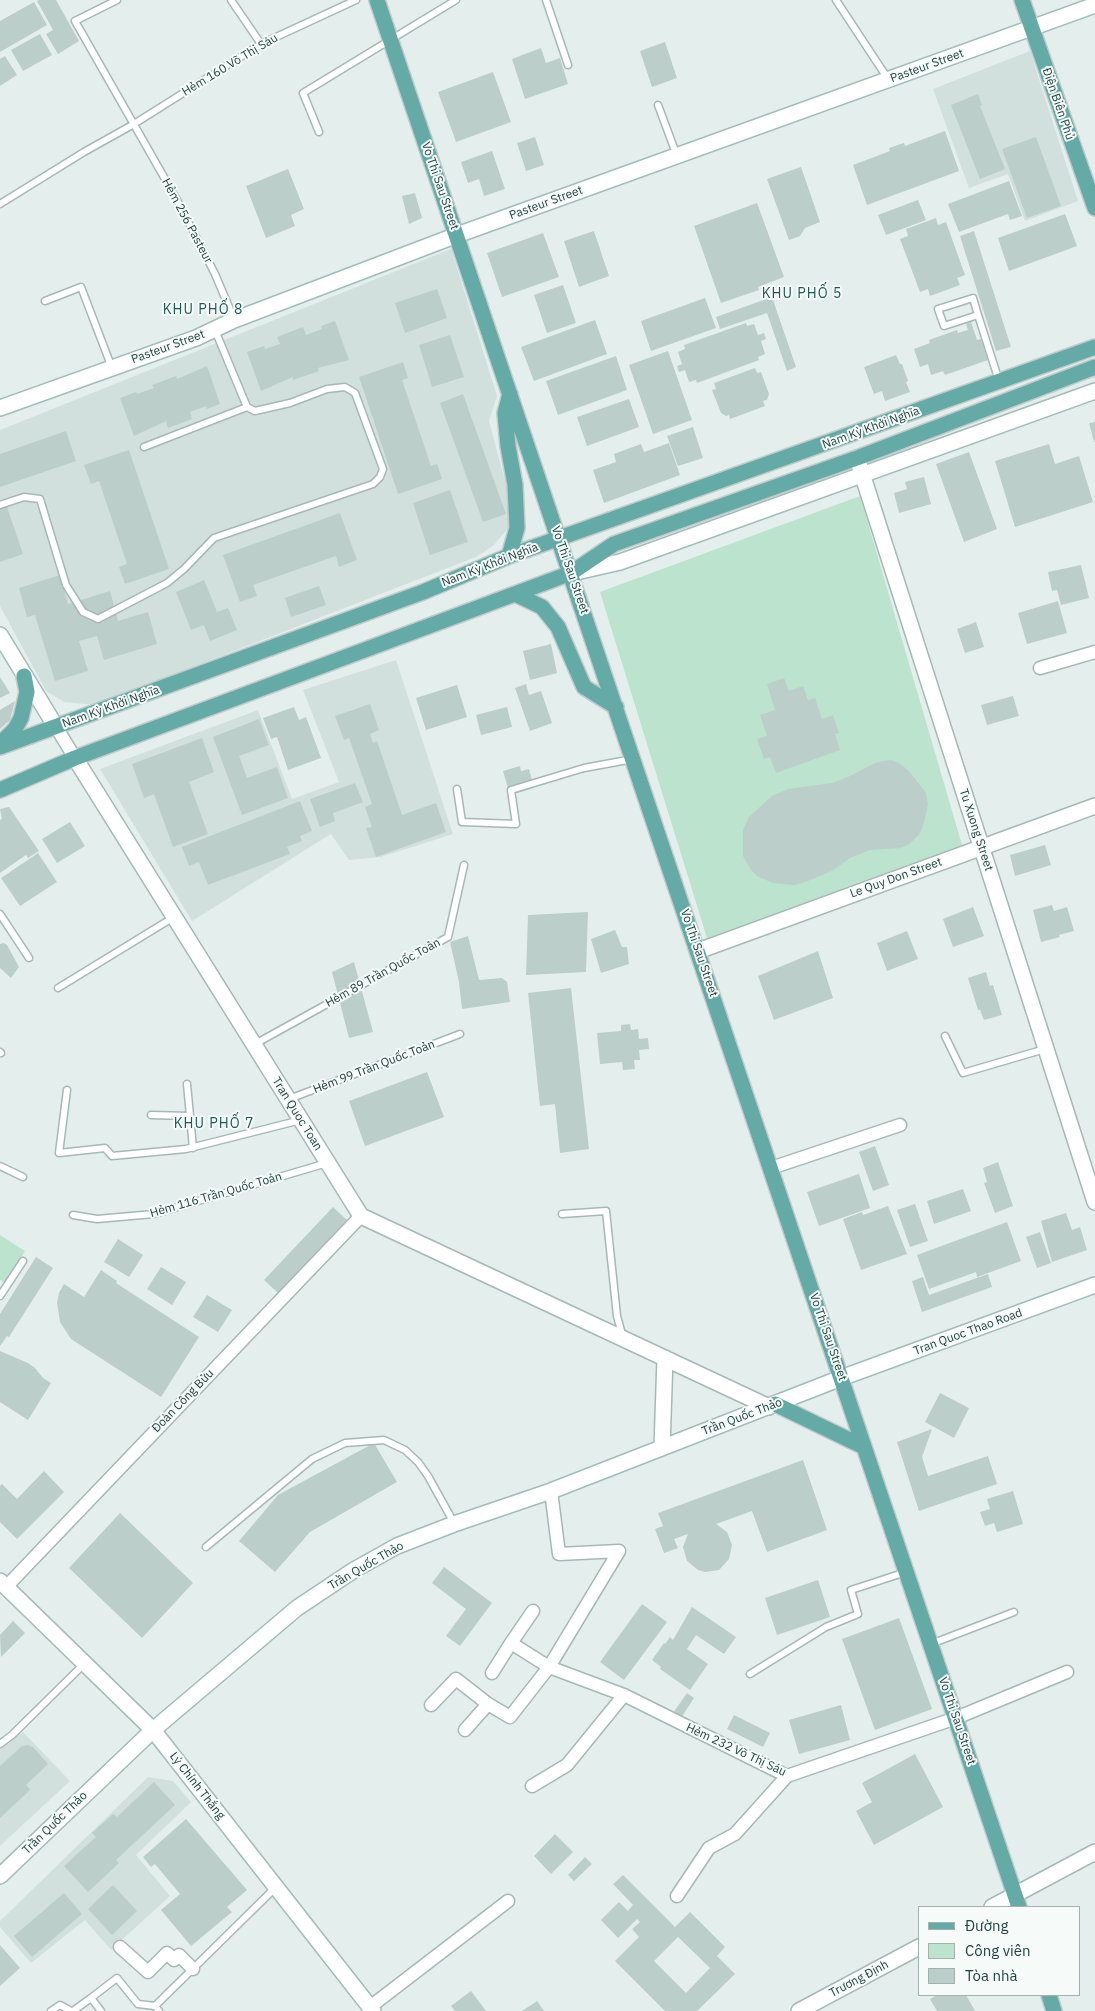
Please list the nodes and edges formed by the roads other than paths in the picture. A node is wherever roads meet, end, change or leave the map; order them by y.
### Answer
1 (117, 0) edge
2 (231, 0) edge
3 (356, 0) edge
4 (377, 0) edge
5 (456, 0) edge
6 (546, 0) edge
7 (836, 0) edge
8 (1022, 0) edge
9 (1095, 5) edge
10 (1032, 28) junction
11 (390, 39) junction
12 (261, 44) junction
13 (568, 66) dead end
14 (888, 80) junction
15 (658, 105) dead end
16 (134, 124) junction
17 (319, 132) dead end
18 (677, 156) junction
19 (0, 204) edge
20 (1095, 208) edge
21 (457, 235) junction
22 (45, 301) dead end
23 (978, 315) junction
24 (234, 320) junction
25 (215, 330) junction
26 (1095, 347) edge
27 (1095, 367) edge
28 (112, 368) junction
29 (999, 382) junction
30 (1095, 391) edge
31 (510, 394) junction
32 (0, 408) edge
33 (247, 408) junction
34 (144, 447) dead end
35 (857, 458) junction
36 (863, 476) junction
37 (0, 505) edge
38 (559, 539) junction
39 (509, 556) junction
40 (571, 573) junction
41 (515, 594) junction
42 (0, 635) edge
43 (1095, 652) edge
44 (1040, 668) dead end
45 (24, 676) junction
46 (616, 707) junction
47 (56, 727) junction
48 (0, 746) edge
49 (75, 758) junction
50 (633, 759) junction
51 (457, 789) dead end
52 (0, 790) edge
53 (1095, 806) edge
54 (982, 847) junction
55 (464, 865) dead end
56 (0, 914) edge
57 (174, 917) junction
58 (698, 951) junction
59 (29, 958) dead end
60 (58, 988) dead end
61 (460, 1034) dead end
62 (945, 1036) dead end
63 (254, 1045) junction
64 (1046, 1049) junction
65 (187, 1084) dead end
66 (67, 1090) dead end
67 (288, 1100) junction
68 (151, 1115) dead end
69 (190, 1116) junction
70 (301, 1120) junction
71 (900, 1125) dead end
72 (193, 1148) junction
73 (328, 1163) junction
74 (0, 1166) edge
75 (771, 1168) junction
76 (23, 1177) dead end
77 (1095, 1202) edge
78 (562, 1214) dead end
79 (73, 1215) dead end
80 (361, 1216) junction
81 (23, 1260) dead end
82 (1095, 1285) edge
83 (0, 1296) edge
84 (624, 1339) junction
85 (665, 1358) junction
86 (841, 1378) junction
87 (772, 1406) junction
88 (662, 1447) junction
89 (864, 1447) junction
90 (551, 1491) junction
91 (454, 1524) junction
92 (206, 1547) dead end
93 (907, 1572) junction
94 (3, 1584) edge
95 (533, 1611) dead end
96 (1014, 1612) dead end
97 (511, 1643) junction
98 (931, 1644) junction
99 (85, 1664) junction
100 (549, 1667) junction
101 (1067, 1672) dead end
102 (492, 1673) dead end
103 (750, 1674) dead end
104 (624, 1695) junction
105 (488, 1704) junction
106 (431, 1705) dead end
107 (956, 1718) junction
108 (153, 1730) junction
109 (465, 1730) dead end
110 (0, 1744) edge
111 (787, 1776) junction
112 (532, 1786) dead end
113 (1095, 1852) edge
114 (0, 1876) edge
115 (276, 1887) junction
116 (677, 1896) dead end
117 (508, 1901) dead end
118 (1017, 1901) edge
119 (996, 1906) edge
120 (120, 1947) dead end
121 (918, 1948) edge
122 (193, 1969) junction
123 (1049, 1996) edge
124 (92, 1998) junction
125 (157, 2009) edge
126 (371, 2009) edge
127 (51, 2011) edge
128 (72, 2011) edge
129 (100, 2011) edge
130 (799, 2011) edge
131 (1054, 2011) edge

1 - 16 lane, Hẻm 256 Pasteur
2 - 12 lane
3 - 12 lane, Hẻm 160 Võ Thị Sáu
4 - 11 main road, Vo Thi Sau Street
5 - 11 lane
6 - 13 lane
7 - 14 lane
8 - 10 main road, Điện Biên Phủ
9 - 10 main road, Pasteur Street
10 - 14 main road, Pasteur Street
10 - 20 main road, Điện Biên Phủ
11 - 17 lane
11 - 21 main road, Vo Thi Sau Street
12 - 16 lane, Hẻm 160 Võ Thị Sáu
14 - 18 main road, Pasteur Street
15 - 18 lane
16 - 19 lane, Hẻm 160 Võ Thị Sáu
16 - 24 lane, Hẻm 256 Pasteur
18 - 21 main road, Pasteur Street
21 - 24 main road, Pasteur Street
21 - 31 main road, Vo Thi Sau Street
22 - 28 lane
23 - 23 lane
23 - 29 lane
24 - 25 main road, Pasteur Street
25 - 28 main road, Pasteur Street
25 - 33 lane
26 - 29 main road, Nam Kỳ Khởi Nghĩa
27 - 35 main road, Nam Kỳ Khởi Nghĩa
28 - 32 main road, Pasteur Street
29 - 38 main road, Nam Kỳ Khởi Nghĩa
30 - 36 main road, Nam Kỳ Khởi Nghĩa
31 - 38 main road, Vo Thi Sau Street
31 - 39 main road
33 - 34 lane
33 - 37 lane
35 - 36 main road, Tu Xuong Street
35 - 40 main road, Nam Kỳ Khởi Nghĩa
36 - 40 main road, Nam Kỳ Khởi Nghĩa
36 - 54 main road, Tu Xuong Street
38 - 39 main road, Nam Kỳ Khởi Nghĩa
38 - 40 main road, Vo Thi Sau Street
39 - 47 main road, Nam Kỳ Khởi Nghĩa
40 - 41 main road, Nam Kỳ Khởi Nghĩa
40 - 46 main road, Vo Thi Sau Street
41 - 46 main road
41 - 49 main road, Nam Kỳ Khởi Nghĩa
42 - 45 main road
43 - 44 street
45 - 47 main road
45 - 48 main road
46 - 50 main road, Vo Thi Sau Street
47 - 48 main road, Nam Kỳ Khởi Nghĩa
47 - 49 street, Tran Quoc Toan
49 - 52 main road, Nam Kỳ Khởi Nghĩa
49 - 57 main road, Tran Quoc Toan
50 - 51 lane
50 - 58 main road, Vo Thi Sau Street
53 - 54 main road, Le Quy Don Street
54 - 58 main road, Le Quy Don Street
54 - 64 main road, Tu Xuong Street
55 - 63 lane, Hẻm 89 Trần Quốc Toản
56 - 59 lane
57 - 60 lane
57 - 63 main road, Tran Quoc Toan
58 - 75 main road, Vo Thi Sau Street
61 - 67 lane, Hẻm 99 Trần Quốc Toản
62 - 64 lane
63 - 67 main road, Tran Quoc Toan
64 - 77 main road, Tu Xuong Street
65 - 69 lane
66 - 72 lane
67 - 70 main road, Tran Quoc Toan
68 - 69 lane
69 - 72 lane
70 - 72 lane
70 - 73 main road, Tran Quoc Toan
71 - 75 street
73 - 79 lane, Hẻm 116 Trần Quốc Toản
73 - 80 main road, Tran Quoc Toan
74 - 76 lane
75 - 86 main road, Vo Thi Sau Street
78 - 84 lane
80 - 84 main road
80 - 94 street, Đoàn Công Bửu
81 - 83 lane
82 - 86 main road, Tran Quoc Thao Road
84 - 85 main road
85 - 87 main road
85 - 88 main road
86 - 87 main road, Trần Quốc Thảo
86 - 89 main road, Vo Thi Sau Street
87 - 88 main road, Trần Quốc Thảo
87 - 89 main road
88 - 90 main road, Trần Quốc Thảo
89 - 93 main road, Vo Thi Sau Street
90 - 91 main road, Trần Quốc Thảo
90 - 100 street
91 - 92 lane
91 - 108 main road, Trần Quốc Thảo
93 - 98 main road, Vo Thi Sau Street
93 - 103 lane
94 - 99 main road, Lý Chính Thắng
95 - 97 street
96 - 98 lane
97 - 100 street, Hẻm 232 Võ Thị Sáu
97 - 102 street
98 - 107 main road, Vo Thi Sau Street
99 - 108 main road, Lý Chính Thắng
99 - 110 lane
100 - 104 street, Hẻm 232 Võ Thị Sáu
100 - 105 street
101 - 107 street, Hẻm 232 Võ Thị Sáu
104 - 111 street, Hẻm 232 Võ Thị Sáu
104 - 112 street
105 - 106 street
105 - 109 street
107 - 111 street, Hẻm 232 Võ Thị Sáu
107 - 118 main road, Vo Thi Sau Street
108 - 114 main road, Trần Quốc Thảo
108 - 115 main road, Lý Chính Thắng
111 - 116 street
113 - 118 main road
115 - 122 lane
115 - 126 main road, Lý Chính Thắng
117 - 126 street
118 - 119 main road
120 - 122 street
121 - 130 main road, Trương Định
122 - 125 lane
123 - 131 main road
124 - 125 lane
124 - 128 lane
124 - 129 lane
127 - 128 lane

